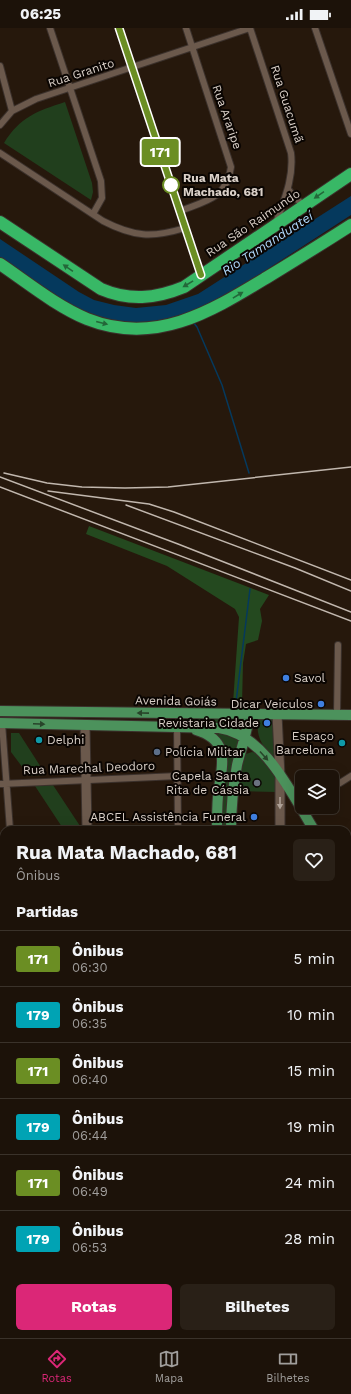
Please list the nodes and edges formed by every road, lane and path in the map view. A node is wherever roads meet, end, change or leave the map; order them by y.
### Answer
1 (50, 28) edge
2 (119, 28) edge
3 (186, 28) edge
4 (250, 28) edge
5 (315, 28) edge
6 (192, 48) junction
7 (0, 66) edge
8 (132, 68) junction
9 (70, 88) junction
10 (12, 110) junction
11 (0, 125) edge
12 (351, 134) edge
13 (0, 153) edge
14 (351, 174) edge
15 (288, 189) junction
16 (304, 205) junction
17 (180, 211) junction
18 (93, 214) junction
19 (0, 222) edge
20 (276, 224) junction
21 (351, 225) edge
22 (185, 228) junction
23 (0, 264) edge
24 (201, 275) junction
25 (338, 645) dead end
26 (0, 711) edge
27 (249, 714) junction
28 (277, 714) junction
29 (210, 715) junction
30 (337, 715) junction
31 (350, 717) edge
32 (1, 723) edge
33 (85, 725) junction
34 (182, 726) junction
35 (246, 738) junction
36 (178, 776) junction
37 (280, 776) junction
38 (351, 776) edge
39 (86, 778) junction
40 (3, 783) edge
41 (340, 783) dead end
42 (9, 826) edge
43 (87, 826) edge
44 (178, 826) edge
45 (217, 826) edge
46 (231, 826) edge
47 (280, 826) edge
48 (311, 826) edge

1 - 9 street
2 - 8 street
3 - 6 street, Rua Araripe
4 - 6 street, Rua Granito
4 - 15 street, Rua Guacumã
5 - 12 street
6 - 8 street, Rua Granito
6 - 17 street, Rua Araripe
7 - 10 street
8 - 9 street, Rua Granito
8 - 17 street
9 - 10 street, Rua Granito
9 - 18 street
10 - 11 street
13 - 18 street
14 -> 16 highway, Rua São Raimundo
15 - 16 street
15 - 20 street, Rua Guacumã
16 - 20 highway, Rua São Raimundo
17 - 22 street
18 - 22 street
24 -> 19 highway, Rua São Raimundo
20 - 24 highway, Rua São Raimundo
23 -> 21 highway
22 - 24 street
25 - 30 street
29 -> 26 main road, Avenida Goiás
27 - 28 main road, Avenida Goiás
27 - 29 main road, Avenida Goiás
27 - 35 main road
28 - 30 main road, Avenida Goiás
28 - 37 street
29 - 34 main road
30 - 31 main road, Avenida Goiás
32 -> 33 main road
32 - 40 street
33 - 34 main road
33 - 39 street
34 - 35 main road
34 - 36 street
34 - 45 main road
35 -> 37 main road
35 - 46 main road
36 - 39 street, Rua Marechal Deodoro
36 - 44 street
37 -> 47 street
37 - 48 main road
38 - 41 street
39 - 40 street, Rua Marechal Deodoro
39 - 43 street
40 - 42 street

